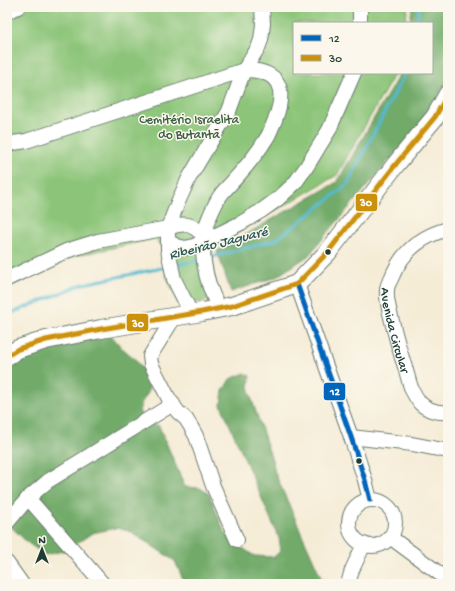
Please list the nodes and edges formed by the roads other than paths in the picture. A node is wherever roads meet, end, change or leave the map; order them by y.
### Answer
1 (18, 7) edge
2 (262, 7) edge
3 (360, 7) edge
4 (7, 12) edge
5 (360, 22) edge
6 (244, 70) junction
7 (354, 74) edge
8 (448, 94) edge
9 (7, 144) edge
10 (168, 228) junction
11 (448, 229) edge
12 (203, 244) junction
13 (168, 246) junction
14 (7, 279) edge
15 (297, 284) junction
16 (219, 308) junction
17 (183, 315) junction
18 (7, 356) edge
19 (173, 404) junction
20 (448, 412) edge
21 (351, 437) junction
22 (448, 451) edge
23 (28, 498) junction
24 (370, 500) junction
25 (7, 523) edge
26 (390, 537) junction
27 (237, 540) dead end
28 (364, 544) junction
29 (7, 563) edge
30 (448, 580) edge
31 (22, 584) edge
32 (103, 584) edge
33 (348, 584) edge

1 - 4 street
2 - 6 street
3 - 5 street
6 - 9 street
6 - 10 street
6 - 12 street
7 - 12 street
8 - 15 main road
10 - 12 street
10 - 13 street
10 - 14 street
11 - 20 street, Avenida Circular
12 - 13 street
12 - 16 street
13 - 17 street
15 - 16 main road
15 - 21 street
16 - 17 main road
17 - 18 main road
17 - 19 street
19 - 23 street
19 - 27 street
21 - 22 street
21 - 24 street
23 - 25 street
23 - 32 street
24 - 26 street
24 - 28 street
26 - 28 street
26 - 30 street
28 - 33 street
29 - 31 street

